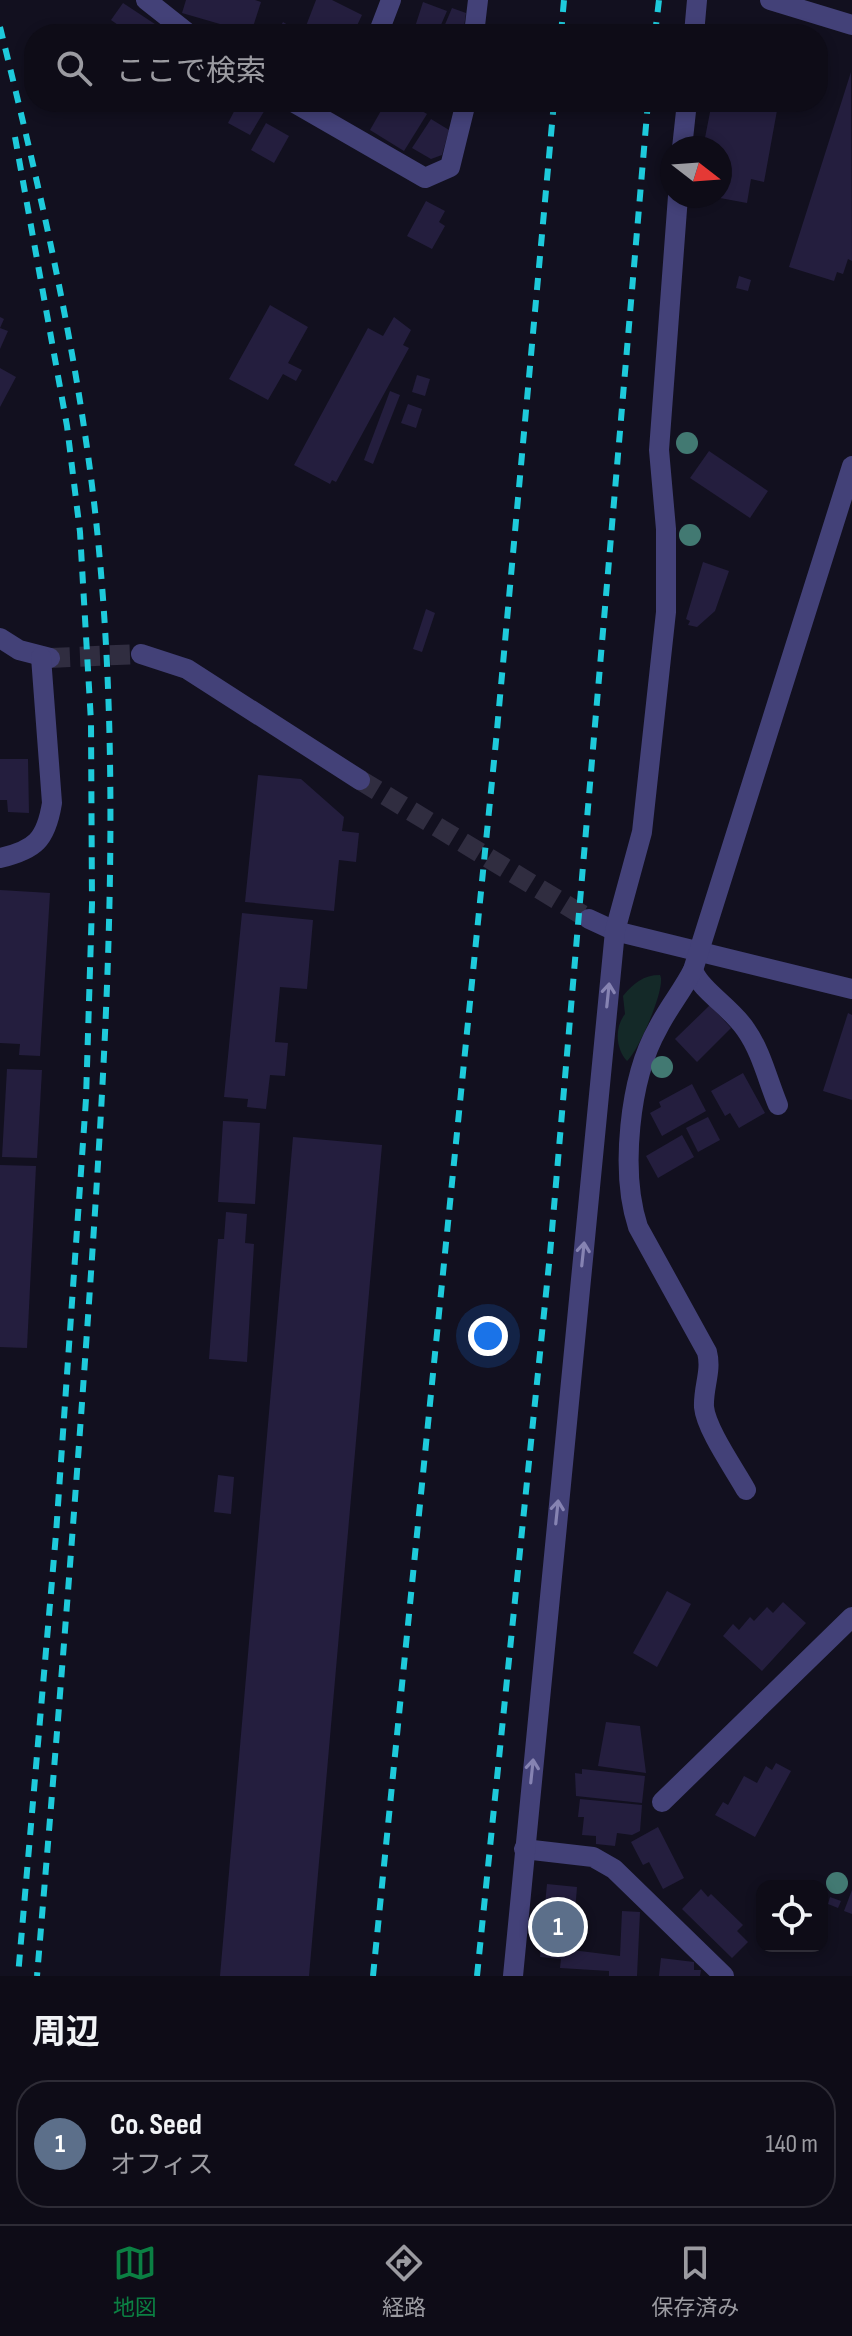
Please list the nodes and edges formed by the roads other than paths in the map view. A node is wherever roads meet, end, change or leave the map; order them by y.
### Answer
1 (146, 0) edge
2 (391, 0) edge
3 (478, 0) edge
4 (697, 0) edge
5 (770, 0) edge
6 (176, 24) edge
7 (382, 24) edge
8 (475, 24) edge
9 (695, 24) edge
10 (852, 25) edge
11 (310, 112) edge
12 (464, 112) edge
13 (686, 112) edge
14 (683, 136) edge
15 (677, 208) edge
16 (852, 466) edge
17 (0, 638) edge
18 (141, 654) tunnel mouth
19 (360, 780) tunnel mouth
20 (0, 858) edge
21 (589, 919) tunnel mouth
22 (615, 931) junction
23 (695, 961) junction
24 (852, 989) edge
25 (778, 1105) dead end
26 (746, 1490) dead end
27 (852, 1617) edge
28 (662, 1802) dead end
29 (524, 1849) junction
30 (513, 1976) edge
31 (724, 1976) edge

1 - 6 street
2 - 7 street
3 - 8 street
4 - 9 street
5 - 10 street
11 - 12 street
13 - 14 street
15 - 22 street
16 - 23 street
17 - 20 street
18 - 19 street
21 - 22 street
22 - 23 street
29 -> 22 street
23 - 24 street
23 - 25 street
23 - 26 street
27 - 28 street
29 - 30 street
29 - 31 street

